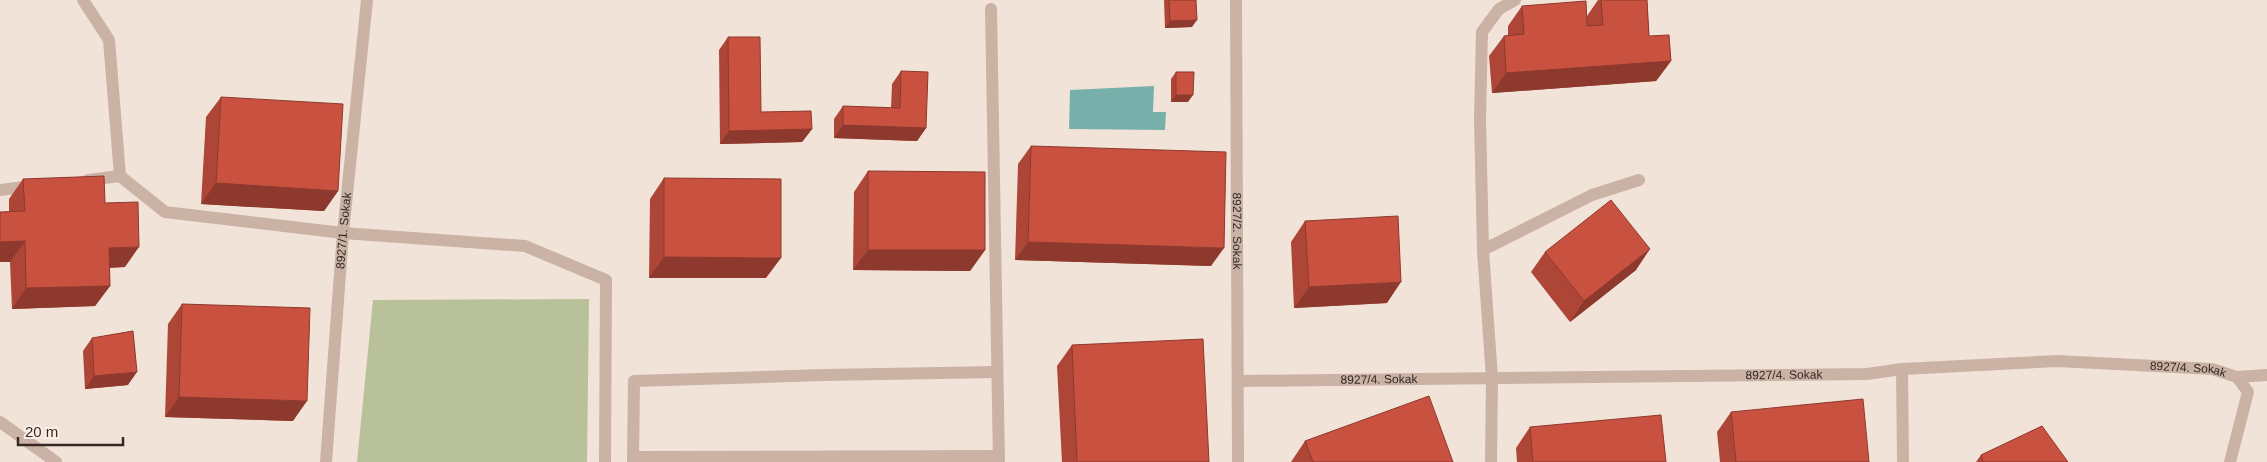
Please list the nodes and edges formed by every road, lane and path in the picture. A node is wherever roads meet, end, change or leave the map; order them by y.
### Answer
1 (83, 0) edge
2 (367, 0) edge
3 (1236, 0) edge
4 (1515, 0) edge
5 (991, 9) dead end
6 (120, 176) junction
7 (1639, 180) dead end
8 (74, 182) edge
9 (46, 185) edge
10 (0, 190) edge
11 (343, 233) junction
12 (1483, 250) junction
13 (1902, 369) junction
14 (997, 372) junction
15 (2267, 375) edge
16 (2237, 377) junction
17 (1492, 378) junction
18 (1238, 381) junction
19 (0, 422) edge
20 (999, 459) edge
21 (633, 460) edge
22 (56, 462) edge
23 (326, 462) edge
24 (605, 462) edge
25 (1238, 462) edge
26 (1491, 462) edge
27 (1903, 462) edge
28 (2230, 462) edge

1 - 6 street
2 - 11 street, 8927/1. Sokak
3 - 18 street, 8927/2. Sokak
4 - 12 street
5 - 14 street
6 - 8 street
6 - 11 street
7 - 12 street
9 - 10 street
11 - 23 street, 8927/1. Sokak
11 - 24 street
12 - 17 street
13 - 16 street, 8927/4. Sokak
13 - 17 street, 8927/4. Sokak
13 - 27 street
14 - 20 street
14 - 21 street
15 - 16 street
16 - 28 street, 8927/4. Sokak
17 - 18 street, 8927/4. Sokak
17 - 26 street
18 - 25 street, 8927/2. Sokak
19 - 22 street
20 - 21 street

